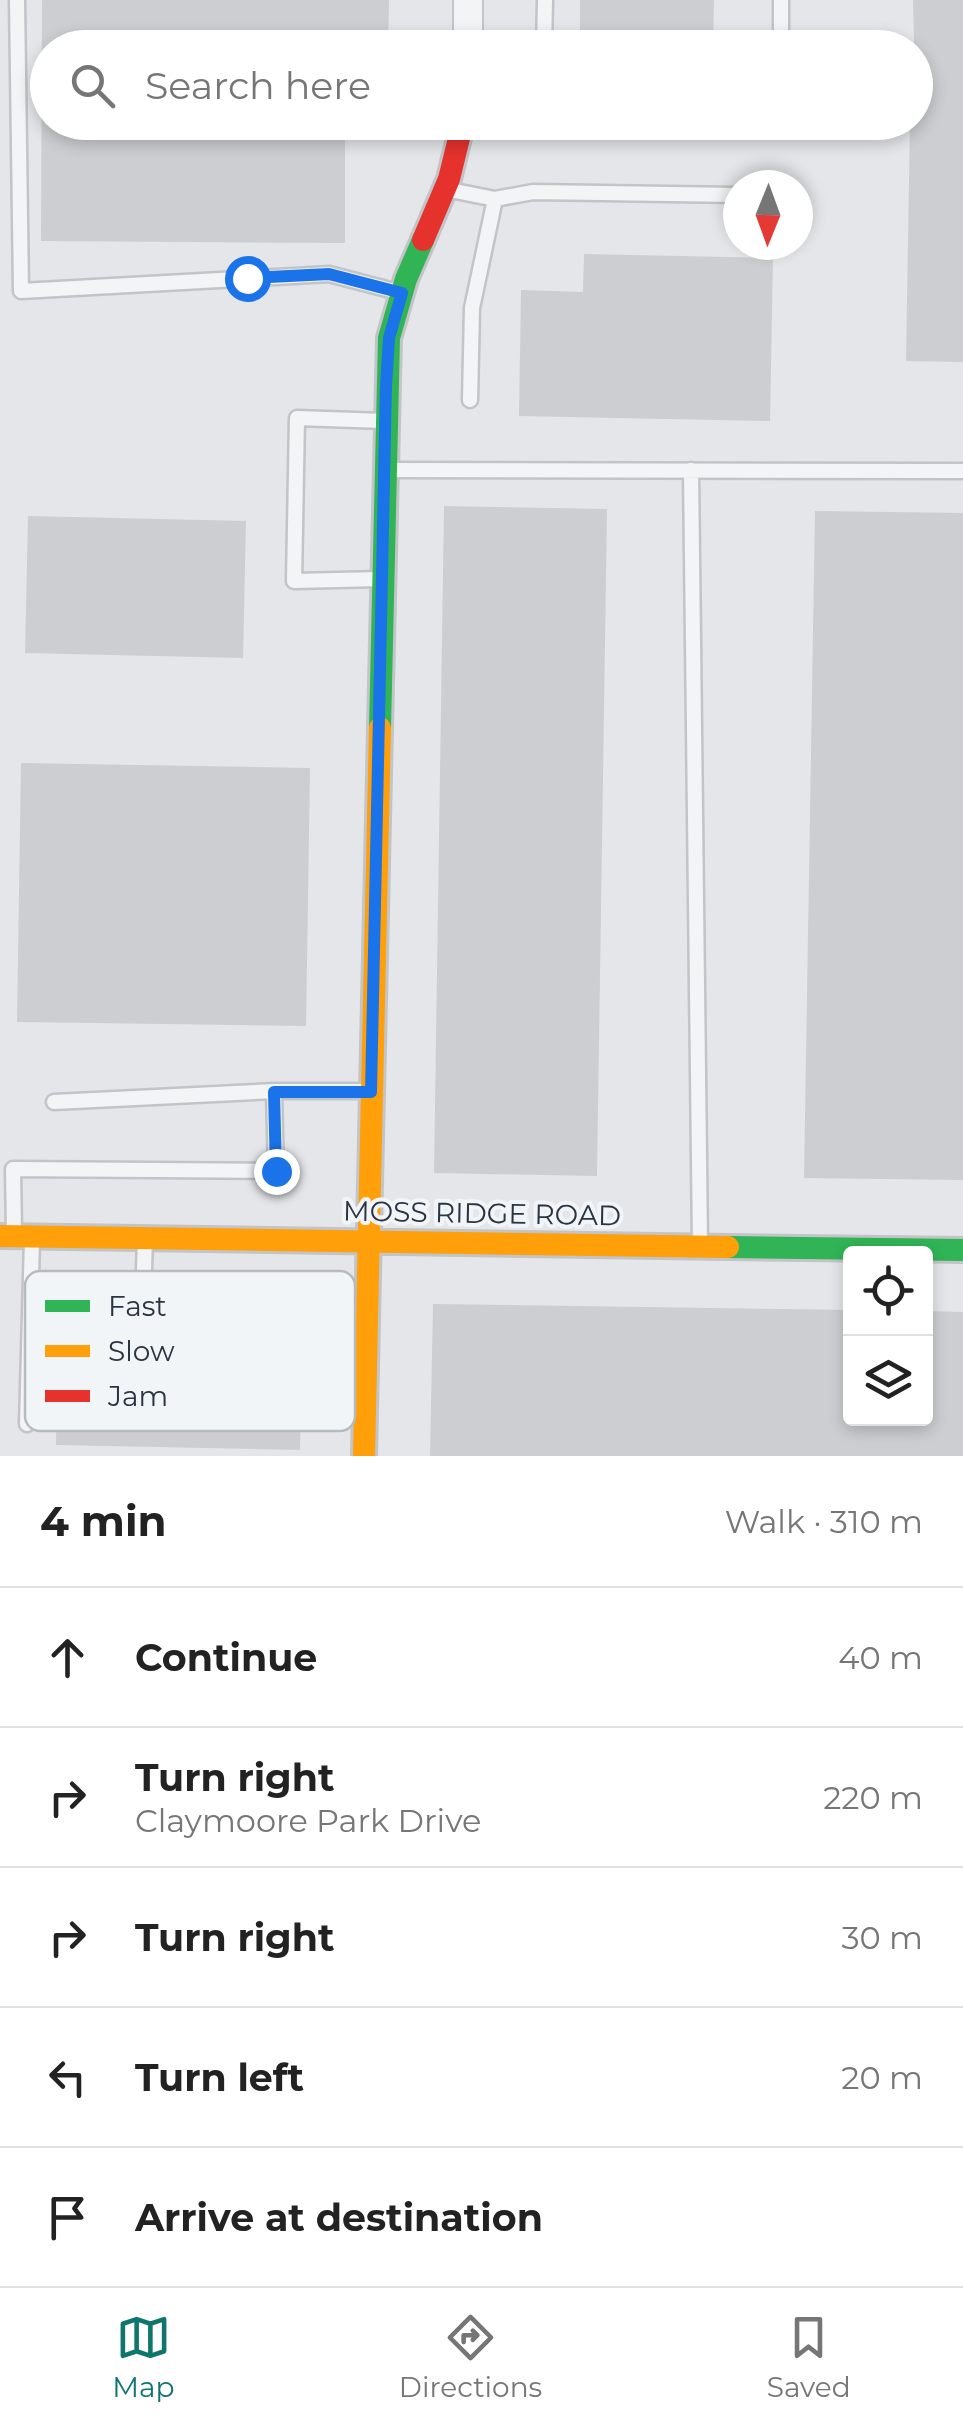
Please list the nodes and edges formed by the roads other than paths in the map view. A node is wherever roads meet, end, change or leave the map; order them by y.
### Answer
1 (17, 0) edge
2 (468, 0) edge
3 (545, 0) edge
4 (780, 0) edge
5 (468, 30) edge
6 (544, 30) edge
7 (781, 30) edge
8 (458, 140) edge
9 (445, 189) junction
10 (723, 196) edge
11 (495, 199) junction
12 (402, 293) junction
13 (470, 400) dead end
14 (385, 422) junction
15 (384, 470) junction
16 (691, 470) junction
17 (963, 470) edge
18 (382, 580) junction
19 (274, 1092) junction
20 (371, 1092) junction
21 (54, 1102) dead end
22 (16, 1236) edge
23 (145, 1238) junction
24 (368, 1242) junction
25 (700, 1246) junction
26 (963, 1250) edge
27 (144, 1271) edge
28 (25, 1377) edge
29 (364, 1456) edge

1 - 12 lane
2 - 5 street
3 - 6 lane
4 - 7 lane
8 - 9 street
9 - 11 lane
9 - 12 street
10 - 11 lane
11 - 13 lane
12 - 14 street
14 - 15 street
14 - 18 lane
15 - 16 lane
15 - 18 street
16 - 17 lane
16 - 25 lane
18 - 20 street
19 - 20 lane
19 - 21 lane
19 - 22 lane
20 - 24 street
22 - 23 street, MOSS RIDGE ROAD
22 - 28 lane
23 - 24 street, MOSS RIDGE ROAD
23 - 27 lane
24 - 25 street, MOSS RIDGE ROAD
24 - 29 street
25 - 26 street, MOSS RIDGE ROAD

